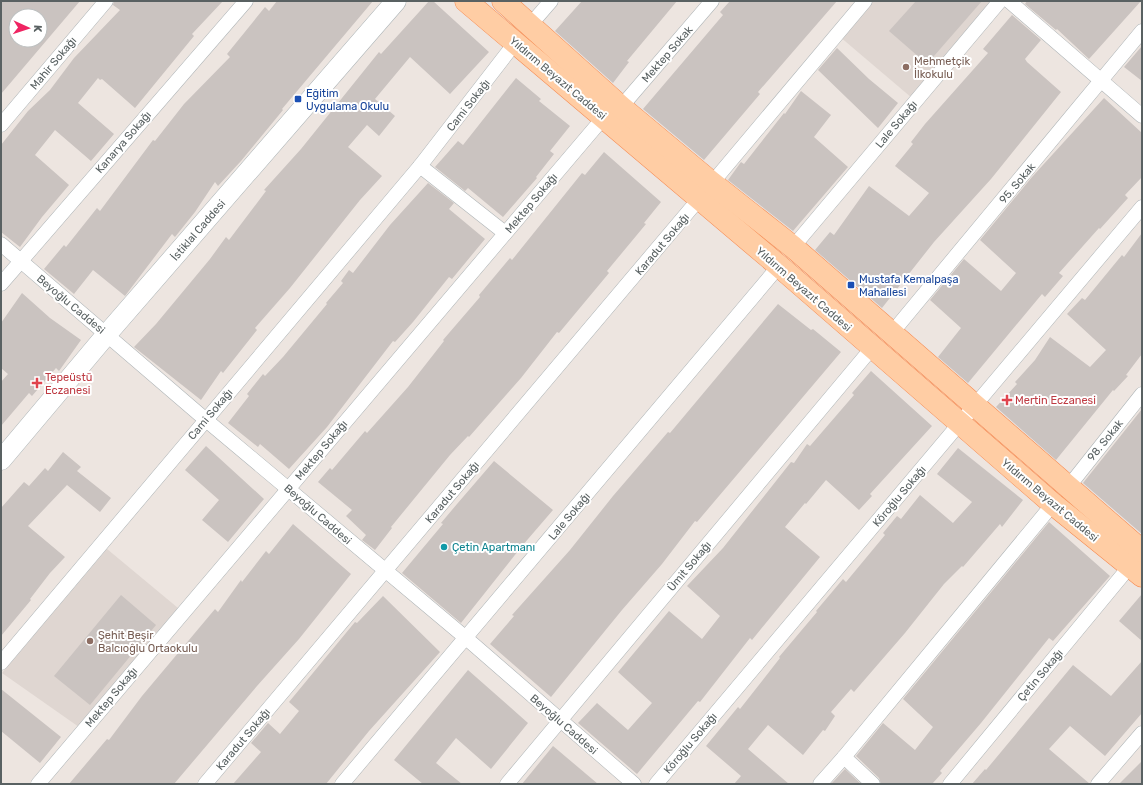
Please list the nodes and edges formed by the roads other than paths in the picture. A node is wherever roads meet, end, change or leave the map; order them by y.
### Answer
1 (106, 1) edge
2 (246, 1) edge
3 (396, 1) edge
4 (466, 1) edge
5 (503, 1) edge
6 (551, 1) edge
7 (712, 1) edge
8 (865, 1) edge
9 (1000, 1) edge
10 (1009, 1) edge
11 (531, 24) junction
12 (1142, 31) edge
13 (515, 43) junction
14 (1102, 80) junction
15 (613, 112) junction
16 (1142, 116) edge
17 (1, 125) edge
18 (420, 166) junction
19 (706, 191) junction
20 (1142, 207) edge
21 (506, 233) junction
22 (1, 244) edge
23 (793, 247) junction
24 (20, 261) junction
25 (779, 266) junction
26 (1, 284) edge
27 (107, 334) junction
28 (891, 334) junction
29 (872, 348) junction
30 (1142, 394) edge
31 (975, 406) junction
32 (206, 420) junction
33 (960, 423) junction
34 (1, 460) edge
35 (1069, 486) junction
36 (289, 488) junction
37 (1053, 504) junction
38 (1138, 564) edge
39 (385, 571) junction
40 (466, 638) junction
41 (1, 663) edge
42 (560, 720) junction
43 (1142, 733) edge
44 (844, 758) junction
45 (38, 784) edge
46 (205, 784) edge
47 (342, 784) edge
48 (507, 784) edge
49 (634, 784) edge
50 (656, 784) edge
51 (820, 784) edge
52 (873, 784) edge
53 (950, 784) edge
54 (1098, 784) edge

1 - 17 street, Mahir Sokağı
2 - 24 street, Kanarya Sokağı
3 - 27 street, İstiklal Caddesi
4 - 13 main road, Yıldırım Beyazıt Caddesi
5 - 11 main road, Yıldırım Beyazıt Caddesi
6 - 11 street
7 - 15 street, Mektep Sokak
8 - 19 street, Karadut Sokağı
9 - 23 street, Lale Sokağı
10 - 14 street
11 - 15 main road, Yıldırım Beyazıt Caddesi
12 - 14 street, 95. Sokak
13 - 15 main road, Yıldırım Beyazıt Caddesi
13 - 18 street, Cami Sokağı
14 - 16 street
14 - 28 street, 95. Sokak
15 - 19 main road, Yıldırım Beyazıt Caddesi
15 - 21 street, Mektep Sokağı
18 - 21 street
18 - 32 street, Cami Sokağı
19 - 23 main road, Yıldırım Beyazıt Caddesi
19 - 25 main road, Yıldırım Beyazıt Caddesi
19 - 39 street, Karadut Sokağı
20 - 31 street, Köroğlu Sokağı
21 - 36 street, Mektep Sokağı
22 - 24 street, Beyoğlu Caddesi
23 - 28 main road, Yıldırım Beyazıt Caddesi
24 - 26 street, Kanarya Sokağı
24 - 27 street, Beyoğlu Caddesi
25 - 29 main road, Yıldırım Beyazıt Caddesi
25 - 40 street, Lale Sokağı
27 - 32 street, Beyoğlu Caddesi
27 - 34 street, İstiklal Caddesi
28 - 31 main road, Yıldırım Beyazıt Caddesi
29 - 33 main road, Yıldırım Beyazıt Caddesi
29 - 42 street, Ümit Sokağı
30 - 35 street, 98. Sokak
31 - 33 street, Köroğlu Sokağı
31 - 35 main road, Yıldırım Beyazıt Caddesi
32 - 36 street, Beyoğlu Caddesi
32 - 41 street, Cami Sokağı
33 - 37 main road, Yıldırım Beyazıt Caddesi
33 - 50 street, Köroğlu Sokağı
35 - 38 main road, Yıldırım Beyazıt Caddesi
36 - 39 street, Beyoğlu Caddesi
36 - 45 street, Mektep Sokağı
37 - 38 main road, Yıldırım Beyazıt Caddesi
37 - 44 street
38 - 53 street, Çetin Sokağı
39 - 40 street, Beyoğlu Caddesi
39 - 46 street, Karadut Sokağı
40 - 42 street, Beyoğlu Caddesi
40 - 47 street, Lale Sokağı
42 - 48 street, Ümit Sokağı
42 - 49 street, Beyoğlu Caddesi
43 - 54 street
44 - 51 street
44 - 52 street

